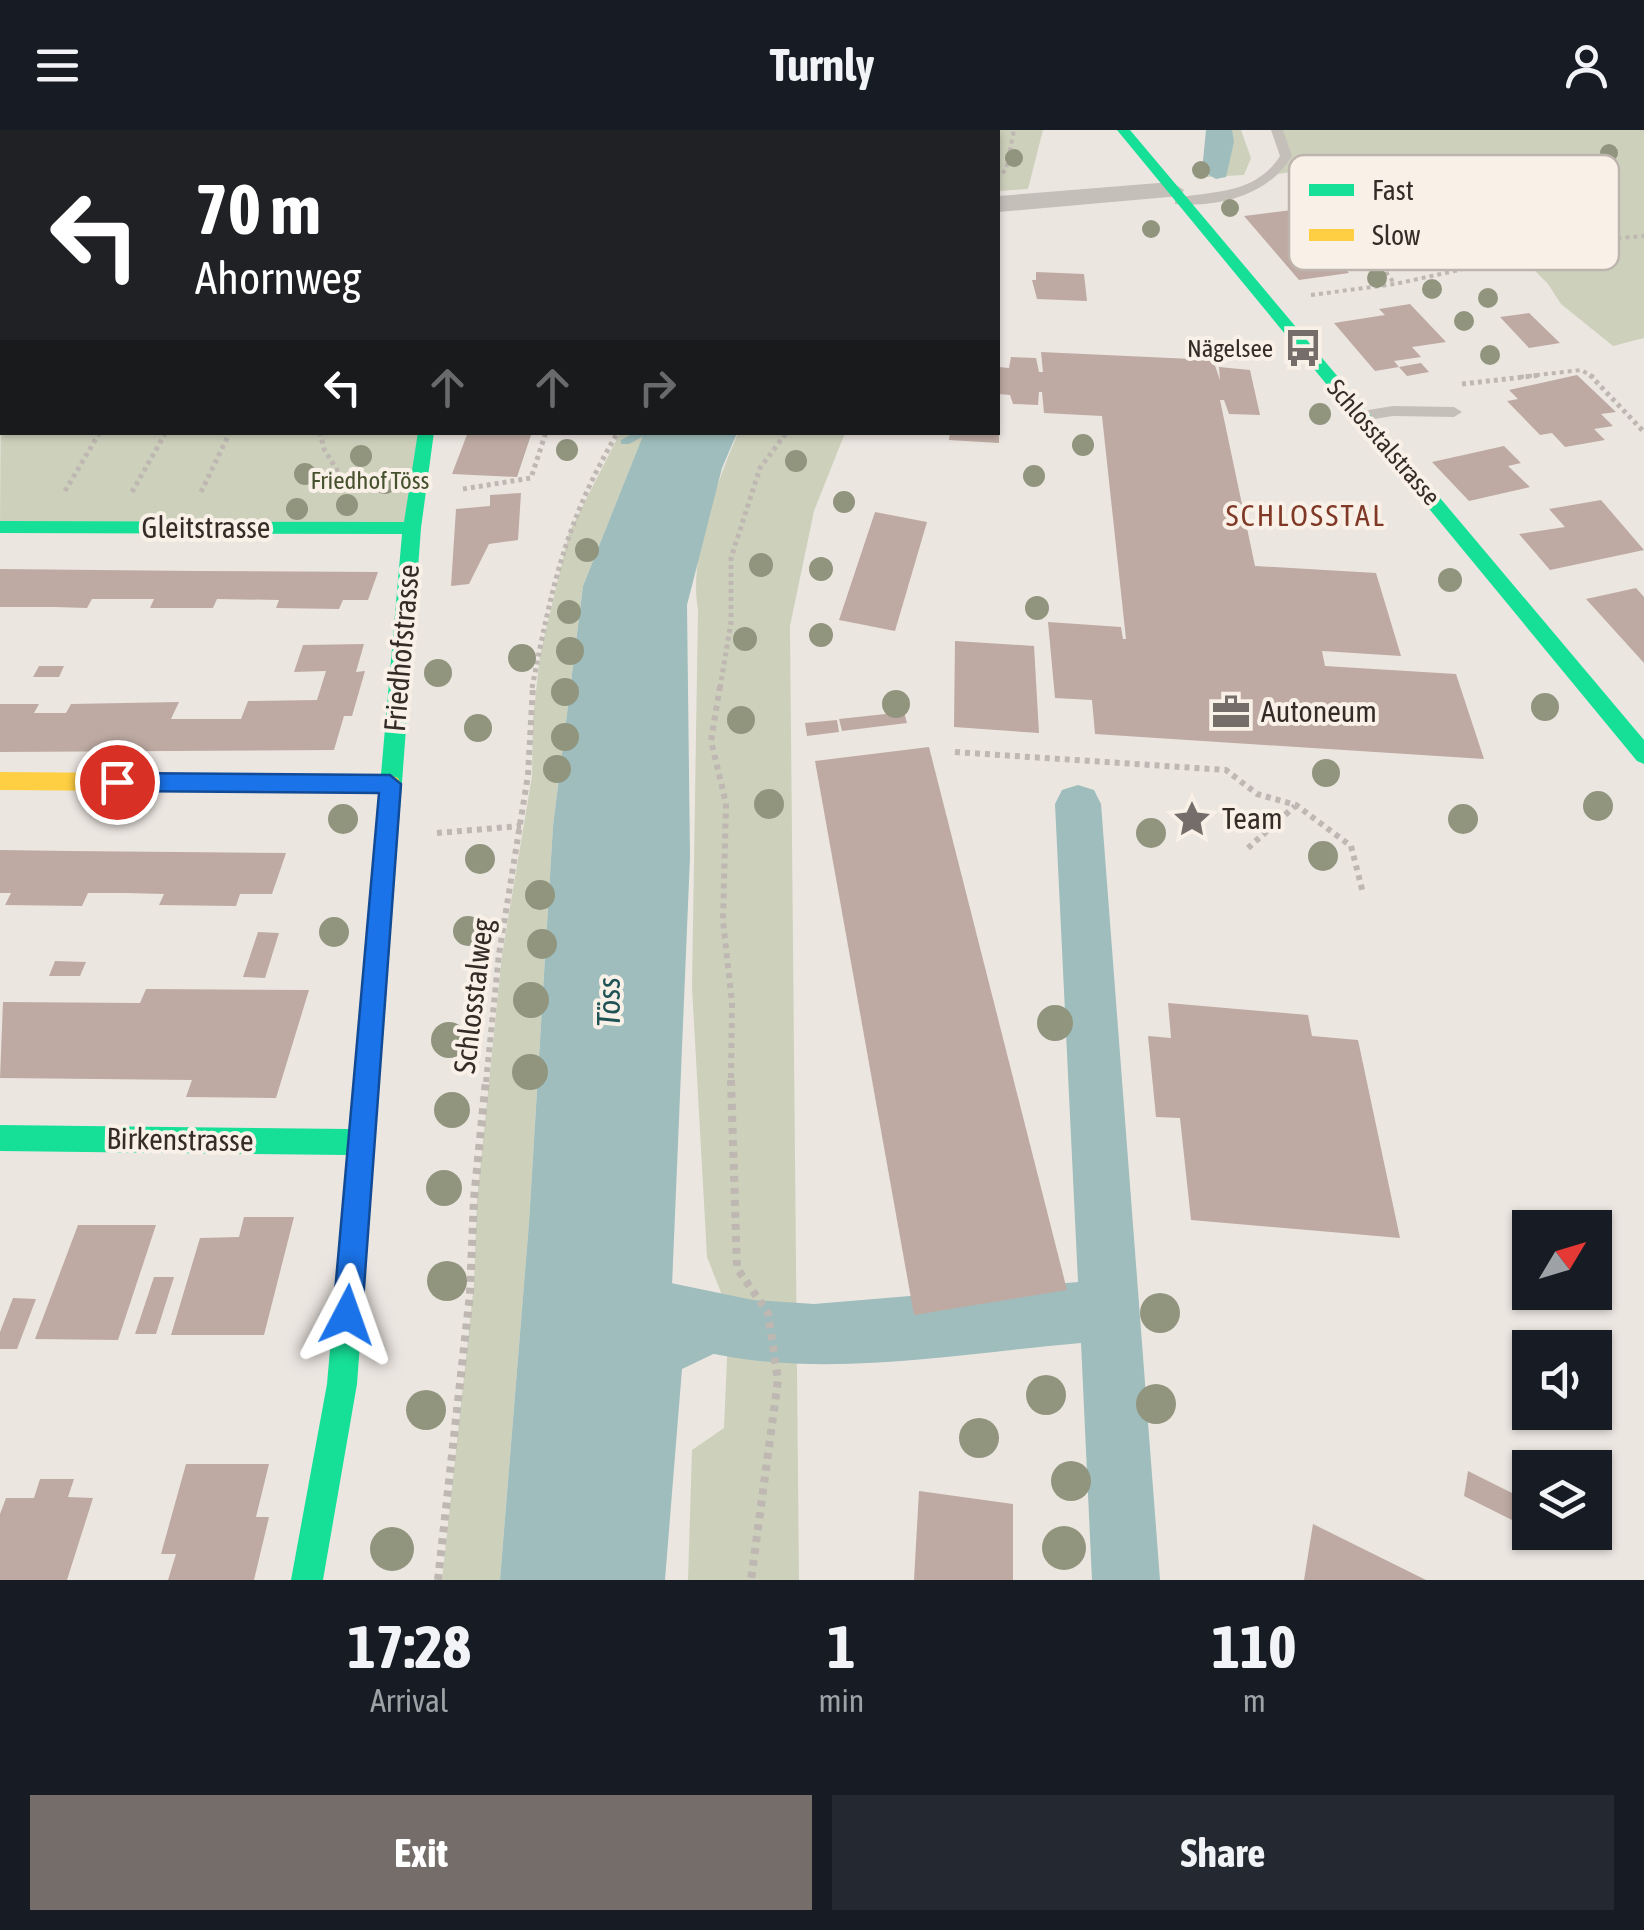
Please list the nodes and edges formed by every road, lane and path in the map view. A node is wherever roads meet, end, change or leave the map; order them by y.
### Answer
1 (1014, 130) edge
2 (1123, 130) edge
3 (1277, 130) edge
4 (1000, 174) edge
5 (1175, 195) junction
6 (1000, 204) edge
7 (1644, 236) edge
8 (1619, 238) edge
9 (1384, 270) edge
10 (1458, 270) edge
11 (1394, 284) junction
12 (1329, 292) dead end
13 (1450, 385) dead end
14 (1454, 412) dead end
15 (1362, 416) junction
16 (1644, 432) edge
17 (98, 435) edge
18 (164, 435) edge
19 (229, 435) edge
20 (426, 435) edge
21 (545, 435) edge
22 (616, 435) edge
23 (785, 435) edge
24 (64, 493) dead end
25 (132, 493) dead end
26 (200, 494) dead end
27 (417, 496) junction
28 (0, 527) edge
29 (412, 528) junction
30 (955, 752) dead end
31 (1644, 755) edge
32 (0, 781) edge
33 (390, 784) junction
34 (1296, 805) junction
35 (521, 826) junction
36 (387, 837) junction
37 (1248, 848) dead end
38 (1363, 893) dead end
39 (0, 1138) edge
40 (360, 1142) junction
41 (307, 1580) edge
42 (438, 1580) edge
43 (751, 1580) edge

1 - 4 path
2 - 5 street, Schlosstalstrasse
3 - 5 lane
5 - 6 street
5 - 15 street, Schlosstalstrasse
7 - 8 path
9 - 11 path
10 - 11 path
11 - 12 path
13 - 16 path
14 - 15 lane
15 - 31 street, Schlosstalstrasse
17 - 24 path
18 - 25 path
19 - 26 path
20 - 27 street, Friedhofstrasse
21 - 27 path
22 - 35 path, Schlosstalweg
23 - 43 path
27 - 29 street, Friedhofstrasse
28 - 29 street, Gleitstrasse
29 - 33 street, Friedhofstrasse
30 - 34 path
32 - 33 street
33 - 36 street, Friedhofstrasse
34 - 37 path
34 - 38 path
35 - 36 path
35 - 42 path, Schlosstalweg
36 - 40 street, Friedhofstrasse
39 - 40 street, Birkenstrasse
40 - 41 street, Friedhofstrasse

